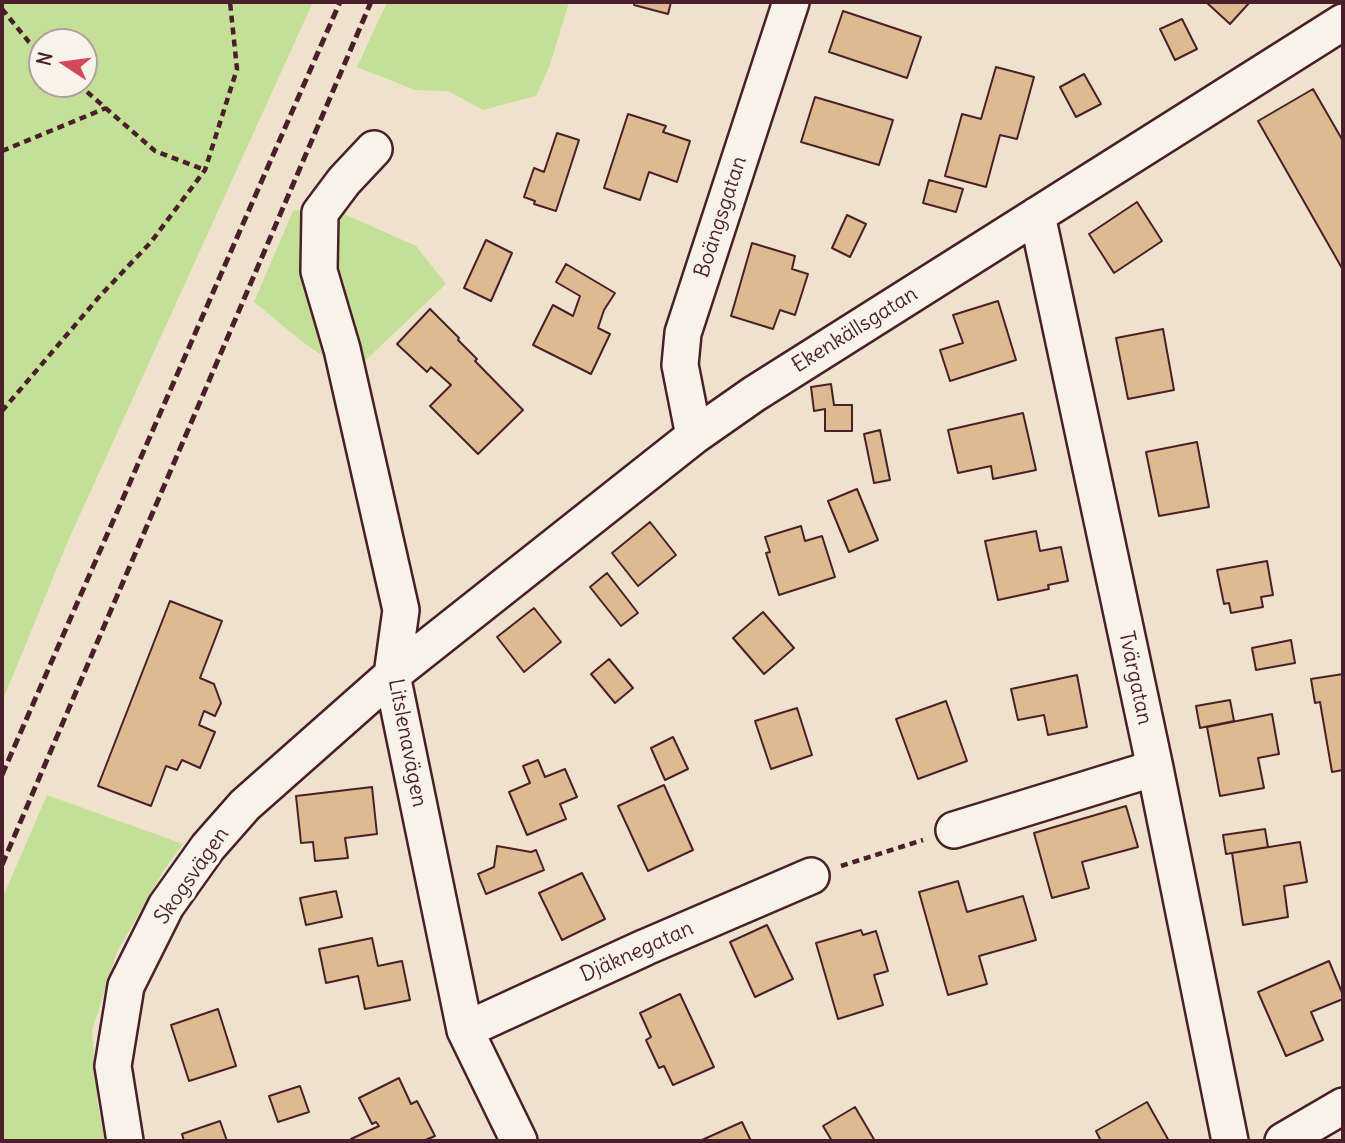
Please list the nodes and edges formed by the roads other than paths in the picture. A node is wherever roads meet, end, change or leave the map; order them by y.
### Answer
1 (791, 2) edge
2 (1343, 22) edge
3 (374, 149) dead end
4 (1037, 215) junction
5 (695, 436) junction
6 (392, 675) junction
7 (1155, 768) junction
8 (954, 830) road end
9 (811, 876) road end
10 (465, 1030) junction
11 (1343, 1106) edge
12 (125, 1141) edge
13 (519, 1141) edge
14 (1230, 1141) edge
15 (1283, 1141) edge

1 - 5 street, Boängsgatan
2 - 4 street, Ekenkällsgatan
3 - 6 street, Litslenavägen
4 - 5 street, Ekenkällsgatan
4 - 7 street, Tvärgatan
5 - 6 street, Ekenkällsgatan
6 - 10 street, Litslenavägen
6 - 12 street, Skogsvägen
7 - 8 street
7 - 14 street, Tvärgatan
9 - 10 street, Djäknegatan
10 - 13 street, Litslenavägen
11 - 15 street

